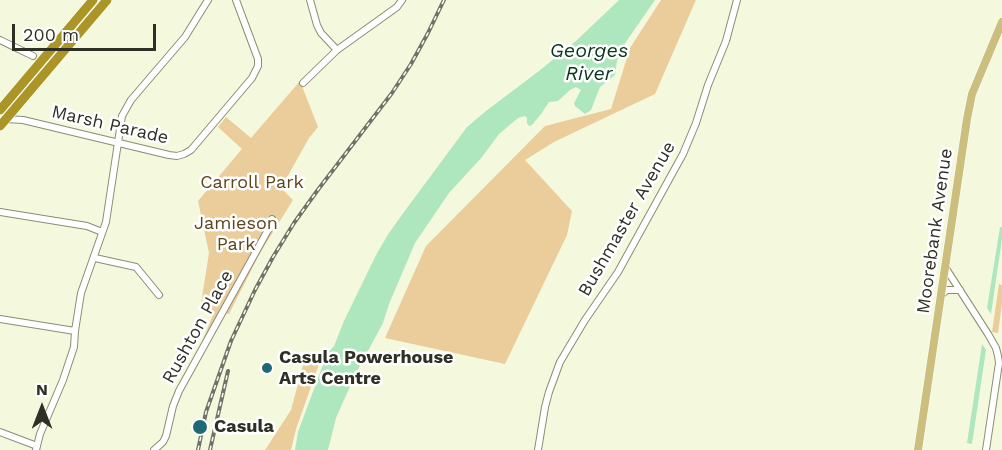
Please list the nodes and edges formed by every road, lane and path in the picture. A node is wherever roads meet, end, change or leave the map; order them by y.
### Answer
1 (93, 0) edge
2 (107, 0) edge
3 (208, 0) edge
4 (236, 0) edge
5 (310, 0) edge
6 (402, 0) edge
7 (737, 0) edge
8 (1002, 22) edge
9 (0, 39) edge
10 (337, 51) junction
11 (33, 56) dead end
12 (303, 83) dead end
13 (17, 106) junction
14 (0, 110) edge
15 (23, 120) junction
16 (3, 123) edge
17 (118, 142) junction
18 (0, 212) edge
19 (272, 219) dead end
20 (102, 232) junction
21 (95, 258) junction
22 (945, 266) junction
23 (960, 290) junction
24 (159, 295) dead end
25 (940, 296) junction
26 (0, 319) edge
27 (75, 331) junction
28 (0, 432) edge
29 (36, 448) edge
30 (154, 450) edge
31 (538, 450) edge
32 (918, 450) edge
33 (986, 450) edge

1 - 14 highway
2 - 13 highway
3 - 17 street
4 - 17 street, Marsh Parade
5 - 10 street
6 - 10 street
7 - 31 street, Bushmaster Avenue
8 - 22 main road, Moorebank Avenue
9 - 11 street
10 - 12 street
13 - 15 street, Marsh Parade
13 - 16 highway
15 - 16 street, Marsh Parade
15 - 17 street, Marsh Parade
17 - 20 street
18 - 20 street
19 - 30 street, Rushton Place
20 - 21 street
21 - 24 street
21 - 27 street
22 - 23 street
22 - 25 main road, Moorebank Avenue
23 - 25 street
23 - 33 street
25 - 32 main road, Moorebank Avenue
26 - 27 street
27 - 29 street
28 - 29 street

